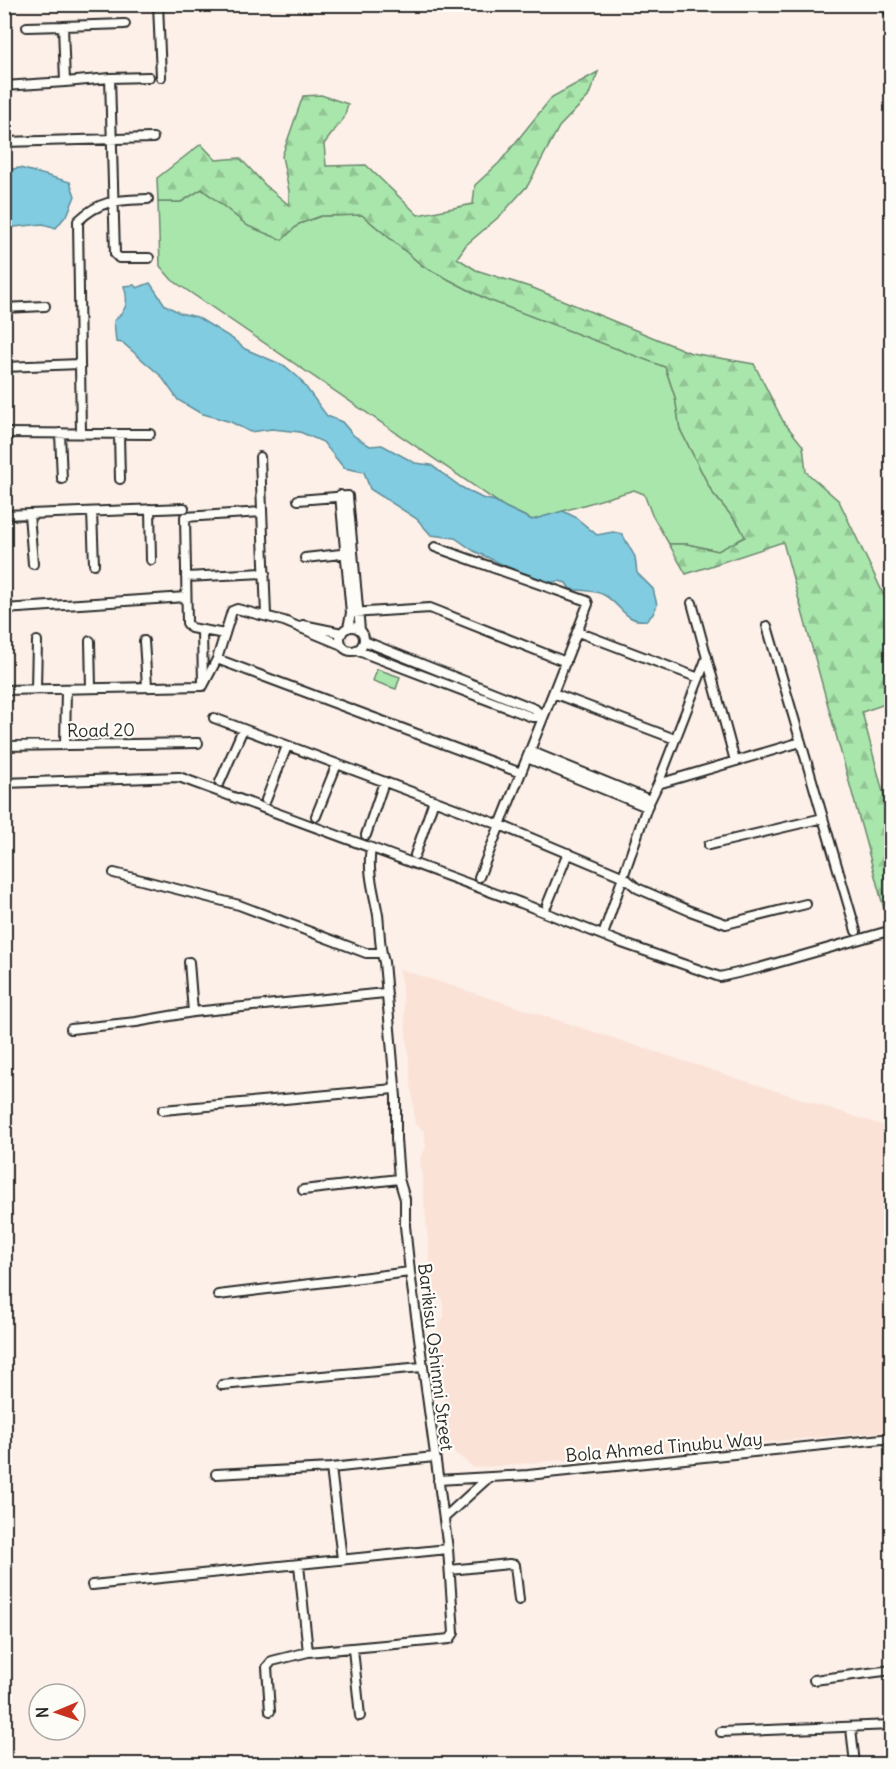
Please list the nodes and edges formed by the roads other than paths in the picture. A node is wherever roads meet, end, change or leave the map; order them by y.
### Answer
1 (158, 4) edge
2 (125, 24) dead end
3 (63, 26) junction
4 (27, 27) dead end
5 (148, 77) dead end
6 (161, 77) dead end
7 (110, 78) junction
8 (65, 82) junction
9 (4, 86) edge
10 (153, 138) dead end
11 (112, 140) junction
12 (4, 142) edge
13 (148, 199) dead end
14 (113, 200) junction
15 (148, 258) dead end
16 (45, 306) dead end
17 (4, 308) edge
18 (80, 364) junction
19 (4, 367) edge
20 (4, 433) edge
21 (60, 433) junction
22 (81, 433) junction
23 (118, 434) junction
24 (150, 434) dead end
25 (260, 457) dead end
26 (62, 479) dead end
27 (120, 479) dead end
28 (298, 500) dead end
29 (184, 508) dead end
30 (150, 509) junction
31 (92, 512) junction
32 (262, 512) junction
33 (29, 514) junction
34 (4, 515) edge
35 (435, 547) dead end
36 (350, 553) junction
37 (305, 558) dead end
38 (151, 560) dead end
39 (33, 564) dead end
40 (93, 564) dead end
41 (264, 573) junction
42 (186, 577) junction
43 (186, 597) junction
44 (692, 603) dead end
45 (4, 609) edge
46 (355, 613) junction
47 (266, 615) junction
48 (284, 621) junction
49 (767, 626) dead end
50 (202, 630) junction
51 (360, 630) junction
52 (345, 631) junction
53 (578, 632) junction
54 (225, 634) junction
55 (90, 640) dead end
56 (37, 641) dead end
57 (144, 641) dead end
58 (364, 641) junction
59 (342, 645) junction
60 (356, 650) junction
61 (707, 657) junction
62 (217, 659) junction
63 (566, 662) junction
64 (699, 678) junction
65 (147, 686) junction
66 (203, 686) junction
67 (66, 688) junction
68 (91, 688) junction
69 (36, 689) junction
70 (4, 690) edge
71 (553, 693) junction
72 (543, 717) junction
73 (214, 718) dead end
74 (243, 729) junction
75 (675, 739) junction
76 (801, 742) junction
77 (198, 743) dead end
78 (65, 745) junction
79 (4, 746) edge
80 (287, 746) junction
81 (528, 755) junction
82 (735, 761) junction
83 (337, 764) junction
84 (521, 773) junction
85 (220, 782) dead end
86 (384, 782) junction
87 (4, 783) edge
88 (658, 784) junction
89 (266, 800) dead end
90 (434, 800) junction
91 (649, 803) junction
92 (316, 816) dead end
93 (823, 818) junction
94 (500, 825) junction
95 (366, 835) dead end
96 (709, 845) dead end
97 (371, 848) junction
98 (567, 853) junction
99 (415, 855) dead end
100 (114, 873) dead end
101 (479, 877) dead end
102 (624, 877) junction
103 (806, 904) dead end
104 (547, 905) dead end
105 (891, 930) edge
106 (856, 931) dead end
107 (603, 935) junction
108 (381, 954) junction
109 (189, 962) dead end
110 (386, 993) junction
111 (193, 1012) junction
112 (71, 1029) dead end
113 (394, 1089) junction
114 (163, 1110) dead end
115 (399, 1179) junction
116 (303, 1190) dead end
117 (410, 1272) junction
118 (218, 1295) dead end
119 (422, 1367) junction
120 (222, 1385) dead end
121 (891, 1438) edge
122 (434, 1457) junction
123 (331, 1468) junction
124 (216, 1474) dead end
125 (488, 1478) junction
126 (438, 1480) junction
127 (444, 1518) junction
128 (448, 1549) junction
129 (342, 1559) junction
130 (299, 1565) junction
131 (450, 1570) junction
132 (92, 1585) dead end
133 (519, 1600) dead end
134 (353, 1649) junction
135 (308, 1652) junction
136 (891, 1670) edge
137 (814, 1680) dead end
138 (270, 1711) dead end
139 (360, 1716) dead end
140 (891, 1725) edge
141 (851, 1728) junction
142 (721, 1732) dead end
143 (855, 1764) edge

1 - 6 street
2 - 3 street
3 - 4 street
3 - 8 street
5 - 7 street
7 - 8 street
7 - 11 street
8 - 9 street
10 - 11 street
11 - 12 street
11 - 14 street
13 - 14 street
14 - 15 street
14 - 18 street
16 - 17 street
18 - 19 street
18 - 22 street
20 - 21 street
21 - 22 street
21 - 26 street
22 - 23 street
23 - 24 street
23 - 27 street
25 - 32 street
28 - 36 street
29 - 30 street
30 - 31 street
30 - 38 street
31 - 33 street
31 - 40 street
32 - 41 street
32 - 42 street
33 - 34 street
33 - 39 street
35 - 53 street
36 - 37 street
36 - 46 street
41 - 42 street
41 - 47 street
42 - 43 street
43 - 45 street
43 - 50 street
44 - 61 street
46 - 51 street
46 - 52 street
46 - 63 street
47 - 48 street
47 - 54 street
48 - 52 street
48 - 59 street
49 - 76 street
50 - 54 street
50 - 66 street
51 - 52 street
51 - 58 street
52 - 59 street
53 - 63 street
53 - 64 street
54 - 62 street
55 - 68 street
56 - 69 street
57 - 65 street
58 - 60 street
58 - 72 street
59 - 60 street
60 - 72 street
61 - 64 street
61 - 82 street
62 - 66 street
62 - 84 street
63 - 71 street
64 - 75 street
65 - 66 street
65 - 68 street
67 - 68 street
67 - 69 street
67 - 78 street
69 - 70 street
71 - 72 street
71 - 75 street
72 - 81 street
73 - 74 street
74 - 80 street
74 - 85 street
75 - 88 street
76 - 82 street
76 - 93 street
77 - 78 street, Road 20
78 - 79 street, Road 20
80 - 83 street
80 - 89 street
81 - 84 street
81 - 91 street
82 - 88 street
83 - 86 street
83 - 92 street
84 - 94 street
86 - 90 street
86 - 95 street
87 - 97 street
88 - 91 street
90 - 94 street
90 - 99 street
91 - 102 street
93 - 96 street
93 - 106 street
94 - 98 street
94 - 101 street
97 - 107 street
97 - 108 street, Barikisu Oshinmi Street
98 - 102 street
98 - 104 street
100 - 108 street
102 - 103 street
102 - 107 street
105 - 107 street
108 - 110 street, Barikisu Oshinmi Street
109 - 111 street
110 - 111 street
110 - 113 street, Barikisu Oshinmi Street
111 - 112 street
113 - 114 street
113 - 115 street, Barikisu Oshinmi Street
115 - 116 street
115 - 117 street, Barikisu Oshinmi Street
117 - 118 street
117 - 119 street, Barikisu Oshinmi Street
119 - 120 street
119 - 122 street, Barikisu Oshinmi Street
121 - 125 street, Bola Ahmed Tinubu Way
122 - 123 street
122 - 126 street, Barikisu Oshinmi Street
123 - 124 street
123 - 129 street
125 - 126 street, Bola Ahmed Tinubu Way
125 - 127 street
126 - 127 street, Barikisu Oshinmi Street
127 - 128 street, Barikisu Oshinmi Street
128 - 129 street
128 - 131 street, Barikisu Oshinmi Street
129 - 130 street
130 - 132 street
130 - 135 street
131 - 133 street
131 - 134 street, Barikisu Oshinmi Street
134 - 135 street, Barikisu Oshinmi Street
134 - 139 street
135 - 138 street, Barikisu Oshinmi Street
136 - 137 street
140 - 141 street
141 - 142 street
141 - 143 street

